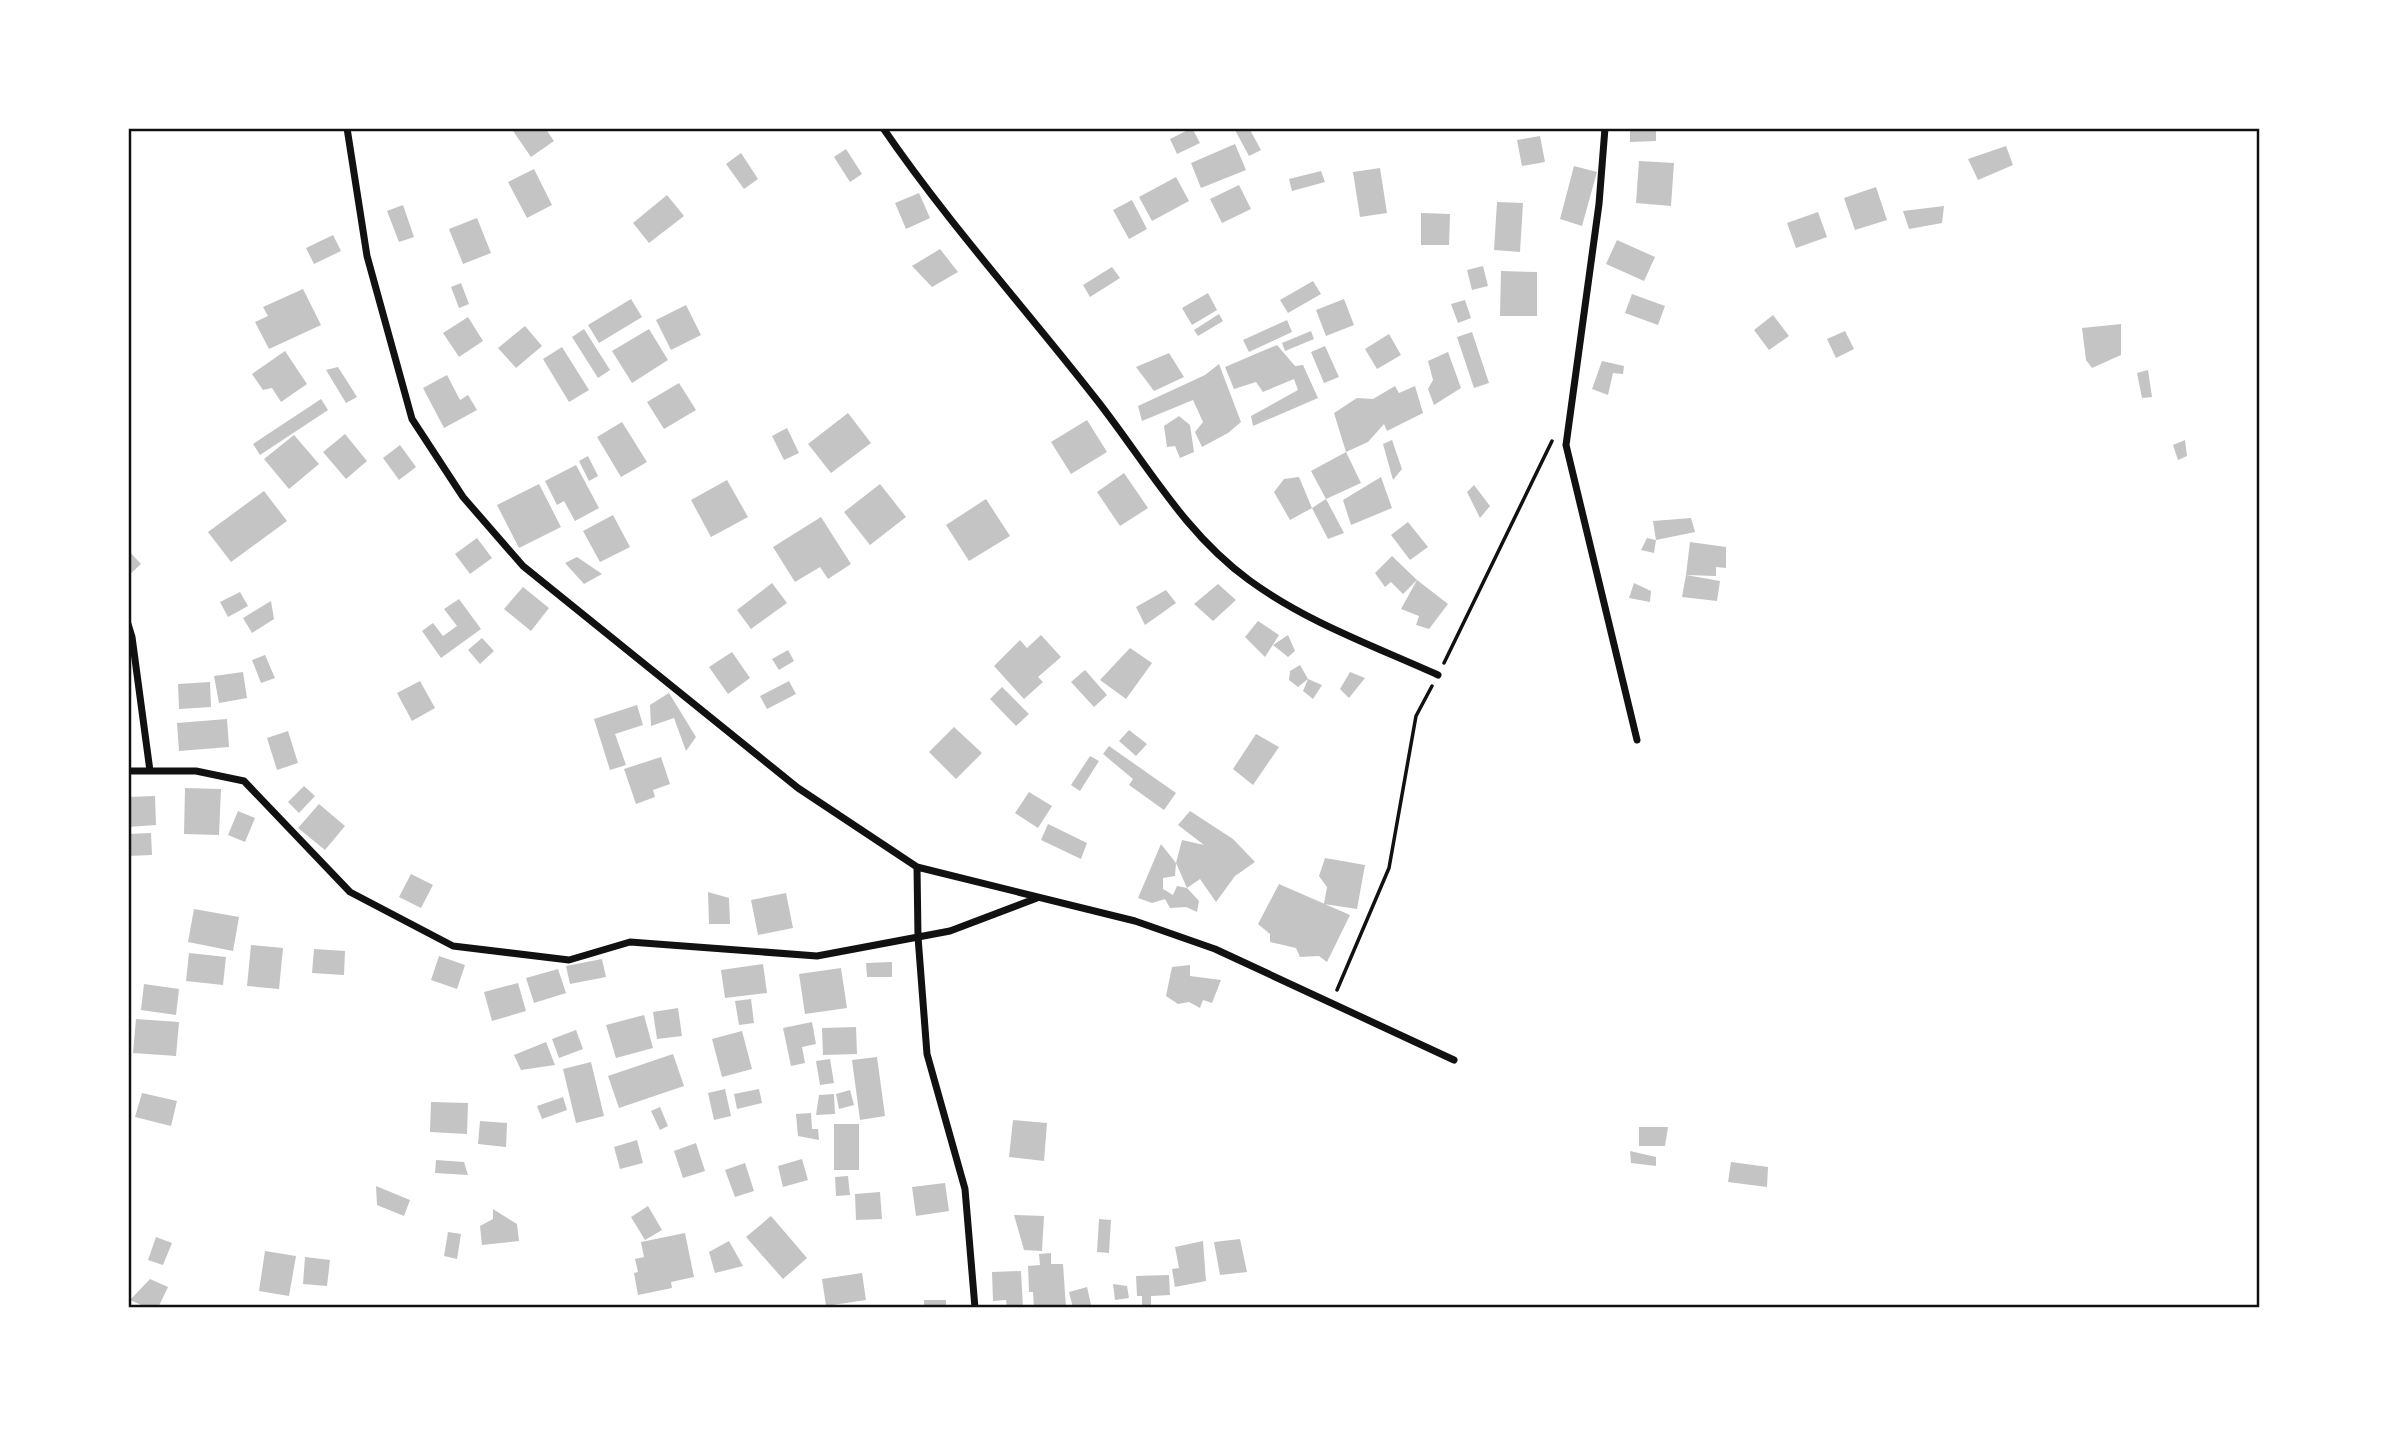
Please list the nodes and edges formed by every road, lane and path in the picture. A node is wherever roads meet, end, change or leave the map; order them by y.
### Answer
1 (347, 128) edge
2 (883, 128) edge
3 (1605, 128) edge
4 (1554, 437) dead end
5 (128, 624) edge
6 (1438, 675) junction
7 (1637, 740) dead end
8 (128, 771) edge
9 (150, 771) junction
10 (917, 867) junction
11 (1037, 897) junction
12 (918, 937) junction
13 (1332, 1002) junction
14 (1454, 1060) dead end
15 (975, 1308) edge

1 - 10 street
2 - 6 street
3 - 7 street
4 - 6 path
5 - 9 street
6 - 13 path
8 - 9 street
9 - 12 street
10 - 11 street
10 - 12 street
11 - 12 street
11 - 13 street
12 - 15 street
13 - 14 street

